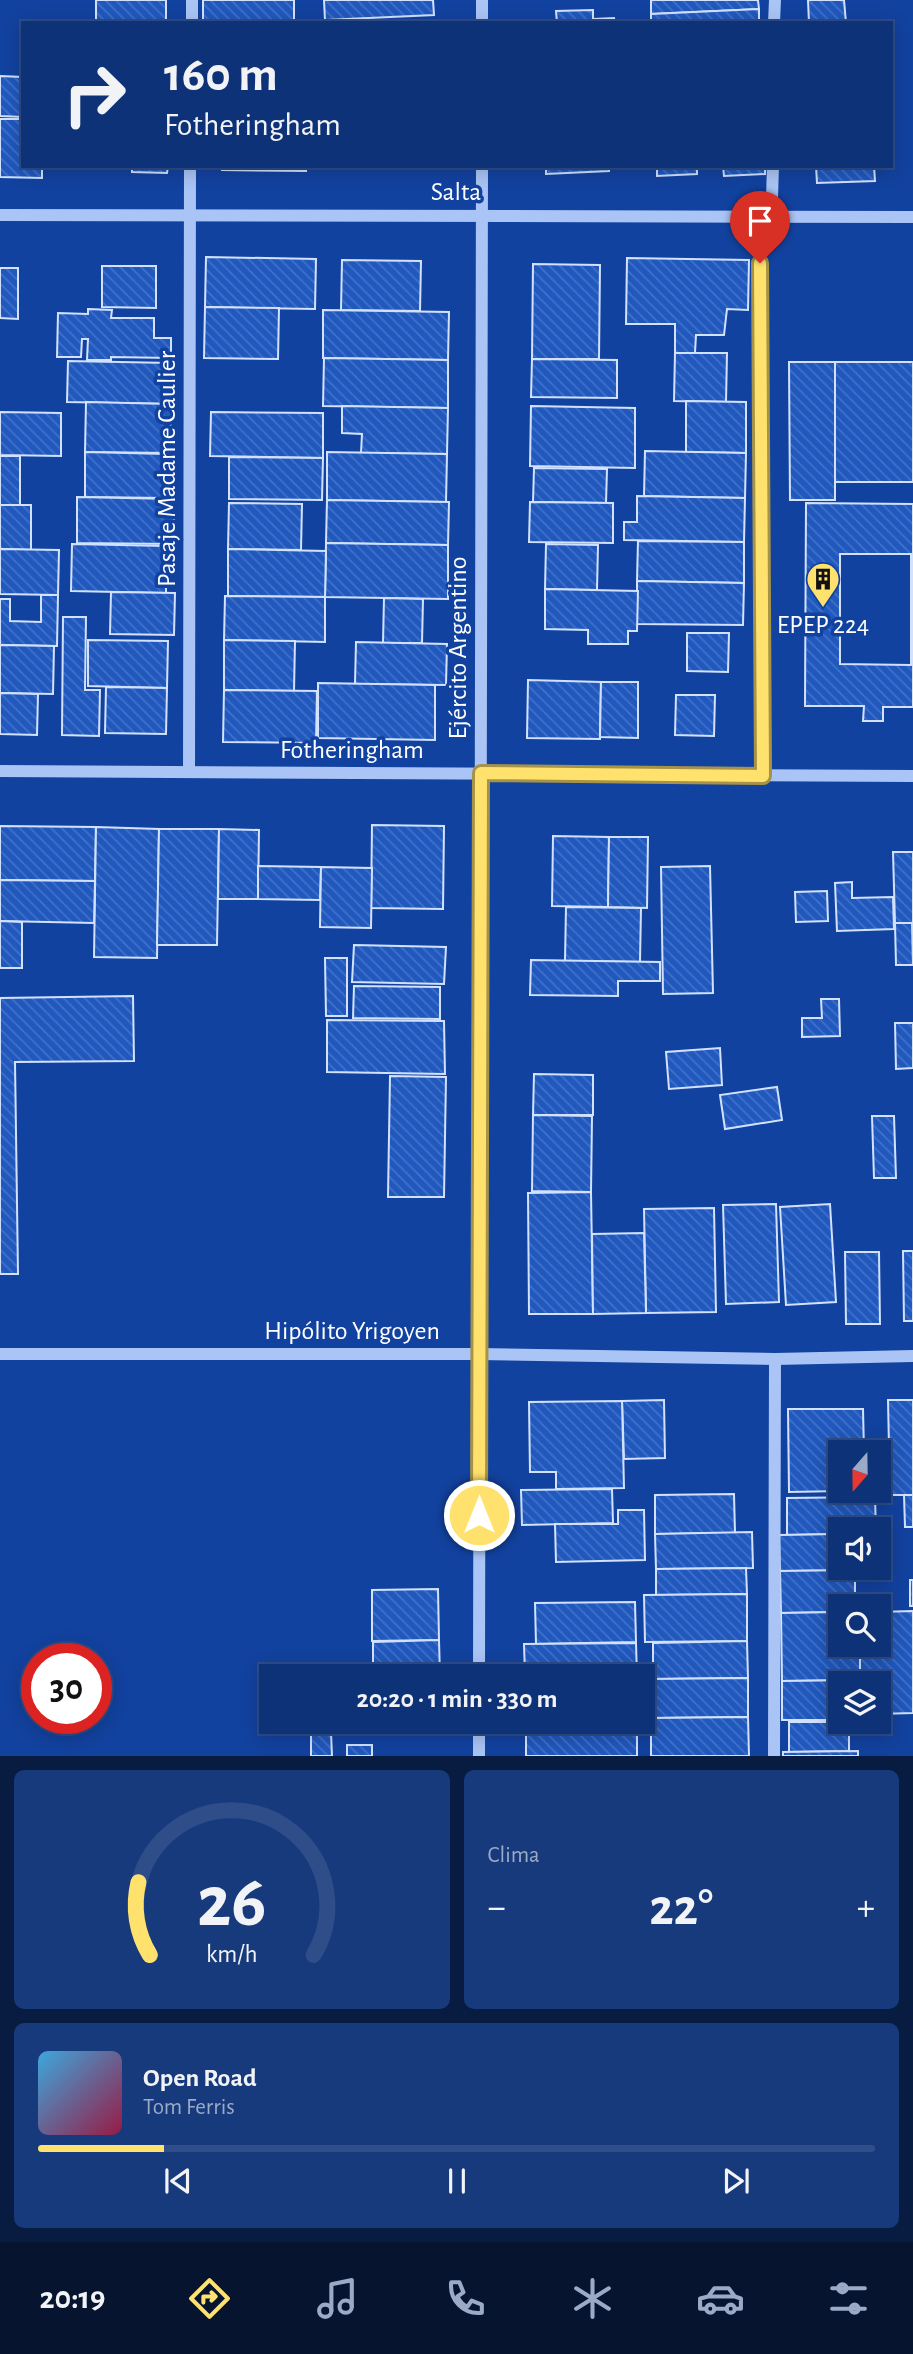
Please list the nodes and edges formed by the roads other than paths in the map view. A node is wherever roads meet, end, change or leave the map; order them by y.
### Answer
1 (192, 0) edge
2 (482, 0) edge
3 (775, 0) edge
4 (192, 21) edge
5 (482, 21) edge
6 (775, 21) edge
7 (190, 168) edge
8 (482, 168) edge
9 (773, 168) edge
10 (0, 215) edge
11 (481, 215) junction
12 (189, 216) junction
13 (763, 217) junction
14 (913, 217) edge
15 (0, 771) edge
16 (189, 772) junction
17 (481, 773) junction
18 (763, 776) junction
19 (913, 776) edge
20 (0, 1354) edge
21 (479, 1354) junction
22 (913, 1356) edge
23 (775, 1359) junction
24 (479, 1664) edge
25 (479, 1734) edge
26 (479, 1755) edge
27 (774, 1755) edge

1 - 4 street
2 - 5 street
3 - 6 street
7 - 12 street, Pasaje Madame Caulier
8 - 11 street, Ejército Argentino
9 - 13 street
10 - 12 street, Salta
11 - 12 street, Salta
11 - 13 street, Salta
11 - 17 street, Ejército Argentino
12 - 16 street, Pasaje Madame Caulier
13 - 14 street, Salta
13 - 18 street
15 - 16 street, Fotheringham
16 - 17 street, Fotheringham
17 - 18 street, Fotheringham
17 - 21 street, Ejército Argentino
18 - 19 street, Fotheringham
20 - 21 street, Hipólito Yrigoyen
21 - 23 street, Hipólito Yrigoyen
21 - 24 street, Ejército Argentino
22 - 23 street, Hipólito Yrigoyen
23 - 27 street
25 - 26 street

